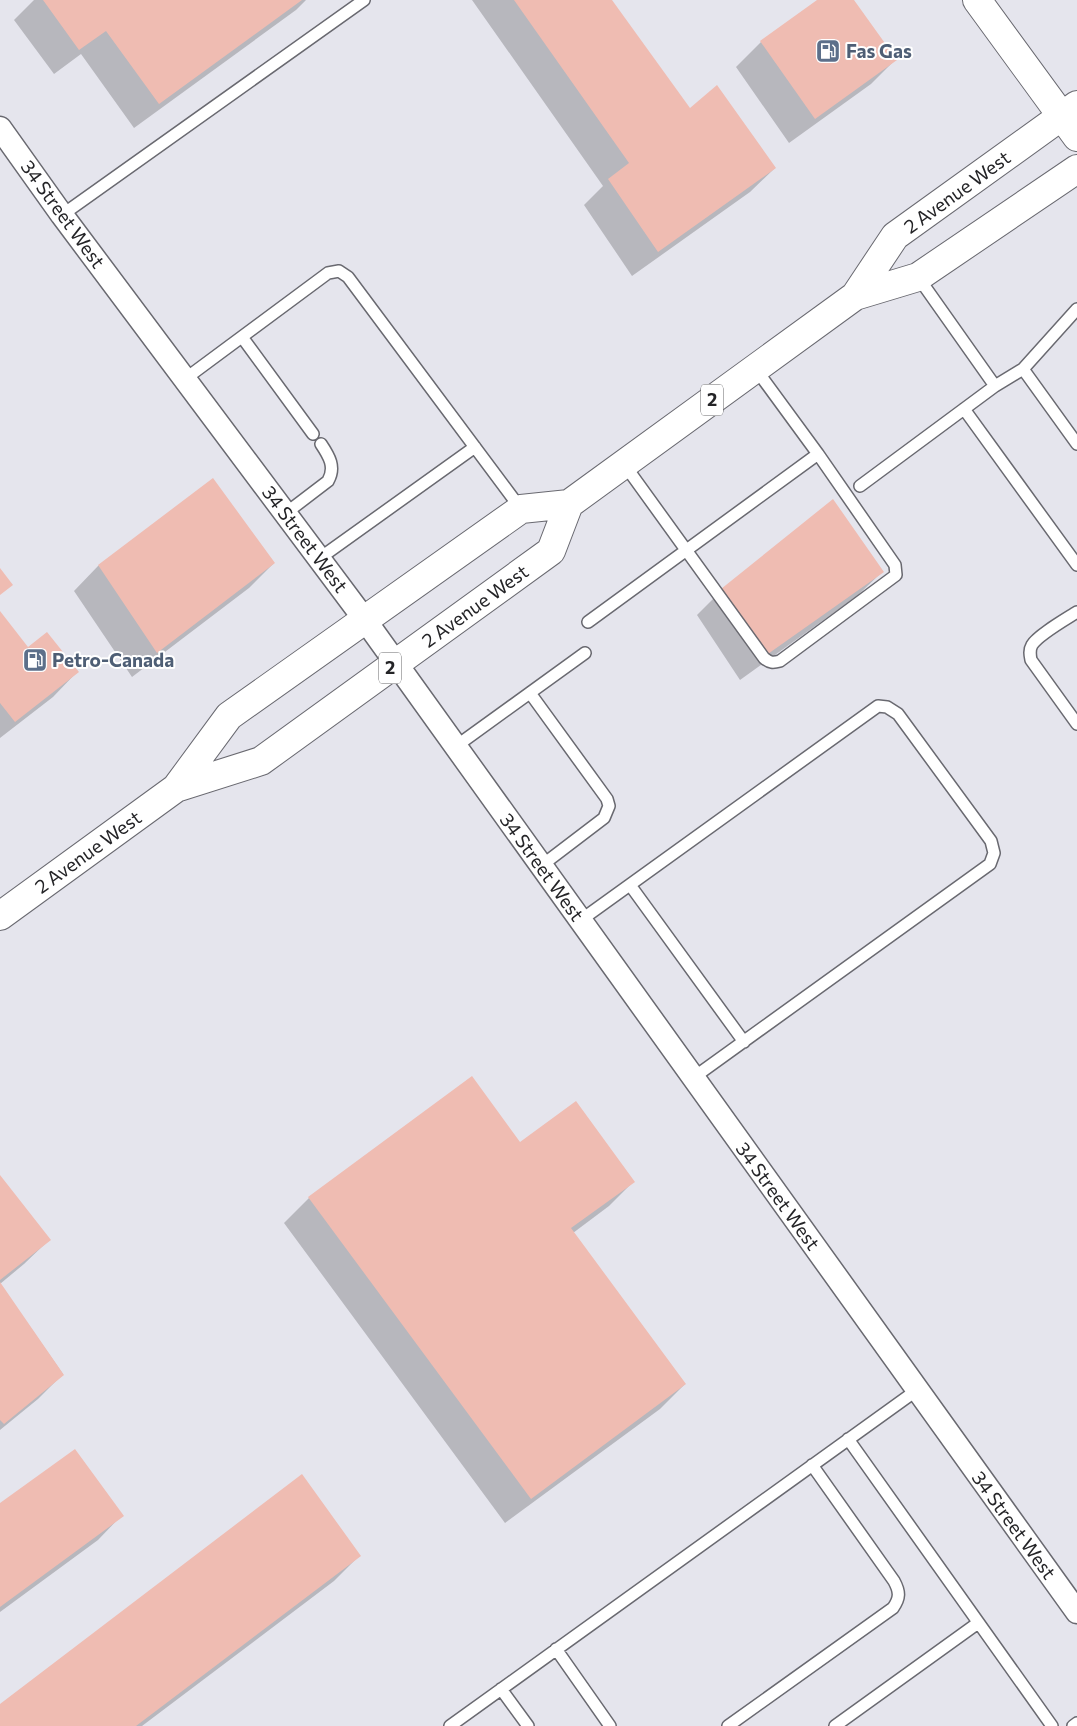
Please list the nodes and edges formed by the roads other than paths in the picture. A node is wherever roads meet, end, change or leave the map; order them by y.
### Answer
1 (364, 0) edge
2 (977, 0) edge
3 (1072, 119) edge
4 (0, 128) edge
5 (1077, 169) edge
6 (62, 215) junction
7 (918, 276) junction
8 (855, 296) junction
9 (1077, 309) edge
10 (242, 336) junction
11 (755, 368) junction
12 (1023, 369) junction
13 (185, 379) junction
14 (995, 386) junction
15 (964, 409) junction
16 (313, 434) dead end
17 (321, 444) dead end
18 (1077, 444) edge
19 (475, 447) junction
20 (818, 454) junction
21 (624, 464) junction
22 (860, 486) dead end
23 (569, 504) junction
24 (522, 509) junction
25 (286, 513) junction
26 (686, 550) junction
27 (320, 558) junction
28 (1077, 565) edge
29 (1077, 612) edge
30 (365, 620) junction
31 (588, 622) dead end
32 (585, 653) dead end
33 (396, 664) junction
34 (530, 693) junction
35 (1077, 724) edge
36 (455, 747) junction
37 (176, 788) junction
38 (541, 866) junction
39 (630, 885) junction
40 (0, 916) edge
41 (581, 920) junction
42 (744, 1042) junction
43 (693, 1078) junction
44 (917, 1390) junction
45 (848, 1439) junction
46 (812, 1465) junction
47 (1077, 1612) edge
48 (978, 1623) junction
49 (556, 1649) junction
50 (501, 1689) junction
51 (1077, 1723) edge
52 (450, 1726) edge
53 (528, 1726) edge
54 (610, 1726) edge
55 (728, 1726) edge
56 (836, 1726) edge
57 (1052, 1726) edge
58 (1073, 1726) edge

1 - 6 lane
2 - 3 main road
3 - 8 main road, 2 Avenue West / 2
4 - 6 street, 34 Street West
5 - 7 main road, 2 Avenue West / 2
6 - 13 street, 34 Street West
7 - 8 main road, 2 Avenue West / 2
7 - 14 lane
8 - 11 main road, 2 Avenue West / 2
9 - 12 lane
10 - 13 lane
10 - 16 lane
10 - 19 lane
11 - 20 lane
11 - 21 main road, 2 Avenue West / 2
12 - 14 lane
12 - 18 lane
13 - 25 street, 34 Street West
14 - 15 lane
15 - 22 lane
15 - 28 lane
17 - 25 lane
19 - 24 lane
19 - 27 lane
20 - 26 lane
20 - 26 lane
21 - 23 main road, 2 Avenue West / 2
21 - 26 lane
23 - 24 main road, 2 Avenue West / 2
23 - 33 main road, 2 Avenue West / 2
24 - 30 main road, 2 Avenue West / 2
25 - 27 street, 34 Street West
26 - 31 lane
27 - 30 street, 34 Street West
29 - 35 lane
30 - 33 street, 34 Street West
30 - 37 main road, 2 Avenue West / 2
32 - 34 lane
33 - 36 street, 34 Street West
33 - 37 main road, 2 Avenue West / 2
34 - 36 lane
34 - 38 lane
36 - 38 street, 34 Street West
37 - 40 main road, 2 Avenue West / 2
38 - 41 street, 34 Street West
39 - 41 lane
39 - 42 lane
39 - 42 lane
41 - 43 street, 34 Street West
42 - 43 lane
43 - 44 street, 34 Street West
44 - 45 lane
44 - 47 street, 34 Street West
45 - 46 lane
45 - 48 lane
46 - 49 lane
46 - 55 lane
48 - 56 lane
48 - 57 lane
49 - 50 lane
49 - 54 lane
50 - 52 lane
50 - 53 lane
51 - 58 lane

